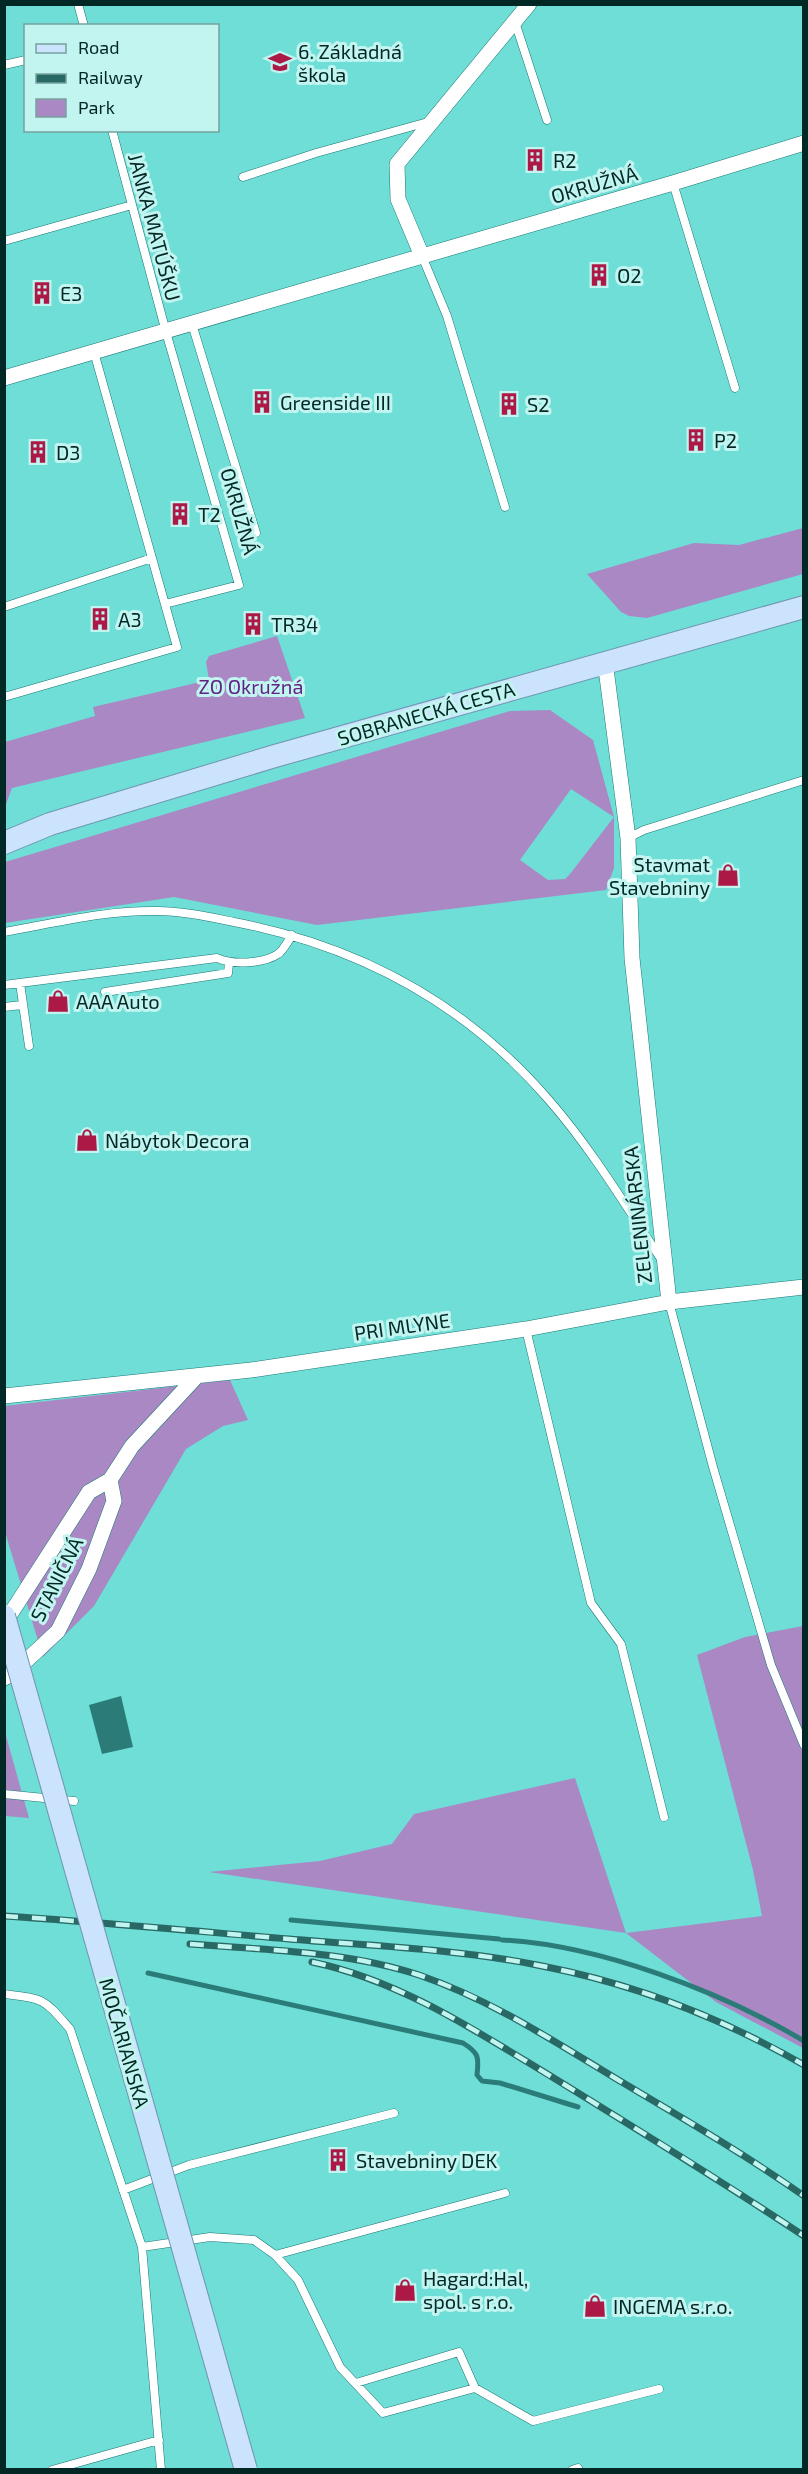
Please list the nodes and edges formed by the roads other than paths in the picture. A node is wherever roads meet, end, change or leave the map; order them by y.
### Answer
1 (78, 4) edge
2 (529, 4) edge
3 (515, 21) junction
4 (83, 24) edge
5 (24, 60) edge
6 (4, 65) edge
7 (433, 120) junction
8 (547, 120) dead end
9 (113, 132) edge
10 (804, 143) edge
11 (243, 177) dead end
12 (673, 183) junction
13 (132, 205) junction
14 (4, 241) edge
15 (422, 256) junction
16 (192, 324) junction
17 (166, 332) junction
18 (94, 352) junction
19 (4, 378) edge
20 (735, 388) dead end
21 (505, 507) dead end
22 (256, 533) dead end
23 (152, 558) junction
24 (165, 604) junction
25 (4, 607) edge
26 (804, 607) edge
27 (605, 661) junction
28 (4, 697) edge
29 (804, 780) edge
30 (50, 824) junction
31 (4, 828) edge
32 (628, 838) junction
33 (4, 843) edge
34 (4, 932) edge
35 (292, 935) junction
36 (229, 963) junction
37 (20, 983) junction
38 (4, 985) edge
39 (105, 992) dead end
40 (22, 1005) junction
41 (4, 1007) edge
42 (29, 1046) dead end
43 (663, 1263) junction
44 (804, 1287) edge
45 (669, 1302) junction
46 (526, 1329) junction
47 (197, 1376) junction
48 (4, 1396) edge
49 (110, 1480) junction
50 (4, 1616) edge
51 (4, 1624) edge
52 (4, 1678) edge
53 (804, 1745) edge
54 (4, 1794) edge
55 (74, 1802) dead end
56 (664, 1817) dead end
57 (4, 1994) edge
58 (394, 2113) dead end
59 (123, 2190) junction
60 (505, 2193) dead end
61 (142, 2247) junction
62 (275, 2255) junction
63 (356, 2383) junction
64 (475, 2388) junction
65 (660, 2389) dead end
66 (159, 2440) junction
67 (52, 2469) edge
68 (161, 2469) edge
69 (246, 2469) edge
70 (572, 2469) edge
71 (579, 2469) edge

1 - 4 lane
2 - 3 street
3 - 7 street
3 - 8 lane
5 - 6 lane
7 - 11 lane
7 - 15 street
9 - 13 lane, JANKA MATÚŠKU
10 - 12 street, OKRUŽNÁ
12 - 15 street, OKRUŽNÁ
12 - 20 lane
13 - 14 lane
13 - 17 lane, JANKA MATÚŠKU
15 - 16 street, OKRUŽNÁ
15 - 21 lane
16 - 17 street, OKRUŽNÁ
16 - 22 lane
17 - 18 street, OKRUŽNÁ
17 - 24 lane, OKRUŽNÁ
18 - 19 street, OKRUŽNÁ
18 - 23 lane
23 - 24 lane
23 - 25 lane
24 - 28 lane
26 - 27 main road, SOBRANECKÁ CESTA
27 - 30 main road, SOBRANECKÁ CESTA
27 - 32 street, ZELENINÁRSKA
29 - 32 lane
30 - 31 main road, SOBRANECKÁ CESTA
30 - 33 main road, SOBRANECKÁ CESTA
32 - 43 street, ZELENINÁRSKA
34 - 35 lane
35 - 36 lane
35 - 43 lane
36 - 37 lane
36 - 39 lane
37 - 38 lane
37 - 40 lane
40 - 41 lane
40 - 42 lane
43 - 45 street, ZELENINÁRSKA
44 - 45 street, PRI MLYNE
45 - 46 street, PRI MLYNE
45 - 53 lane, ZELENINÁRSKA
46 - 47 street, PRI MLYNE
46 - 56 lane
47 - 48 street, PRI MLYNE
47 - 49 street, STANIČNÁ
49 - 51 street, STANIČNÁ
49 - 52 street, STANIČNÁ
50 - 69 main road, MOČARIANSKA, bridge
54 - 55 lane
57 - 59 lane
58 - 59 lane
59 - 61 lane
60 - 62 lane
61 - 62 lane
61 - 66 lane
62 - 63 lane
63 - 64 lane
63 - 64 lane
64 - 65 lane
66 - 67 lane
66 - 68 lane
70 - 71 lane

